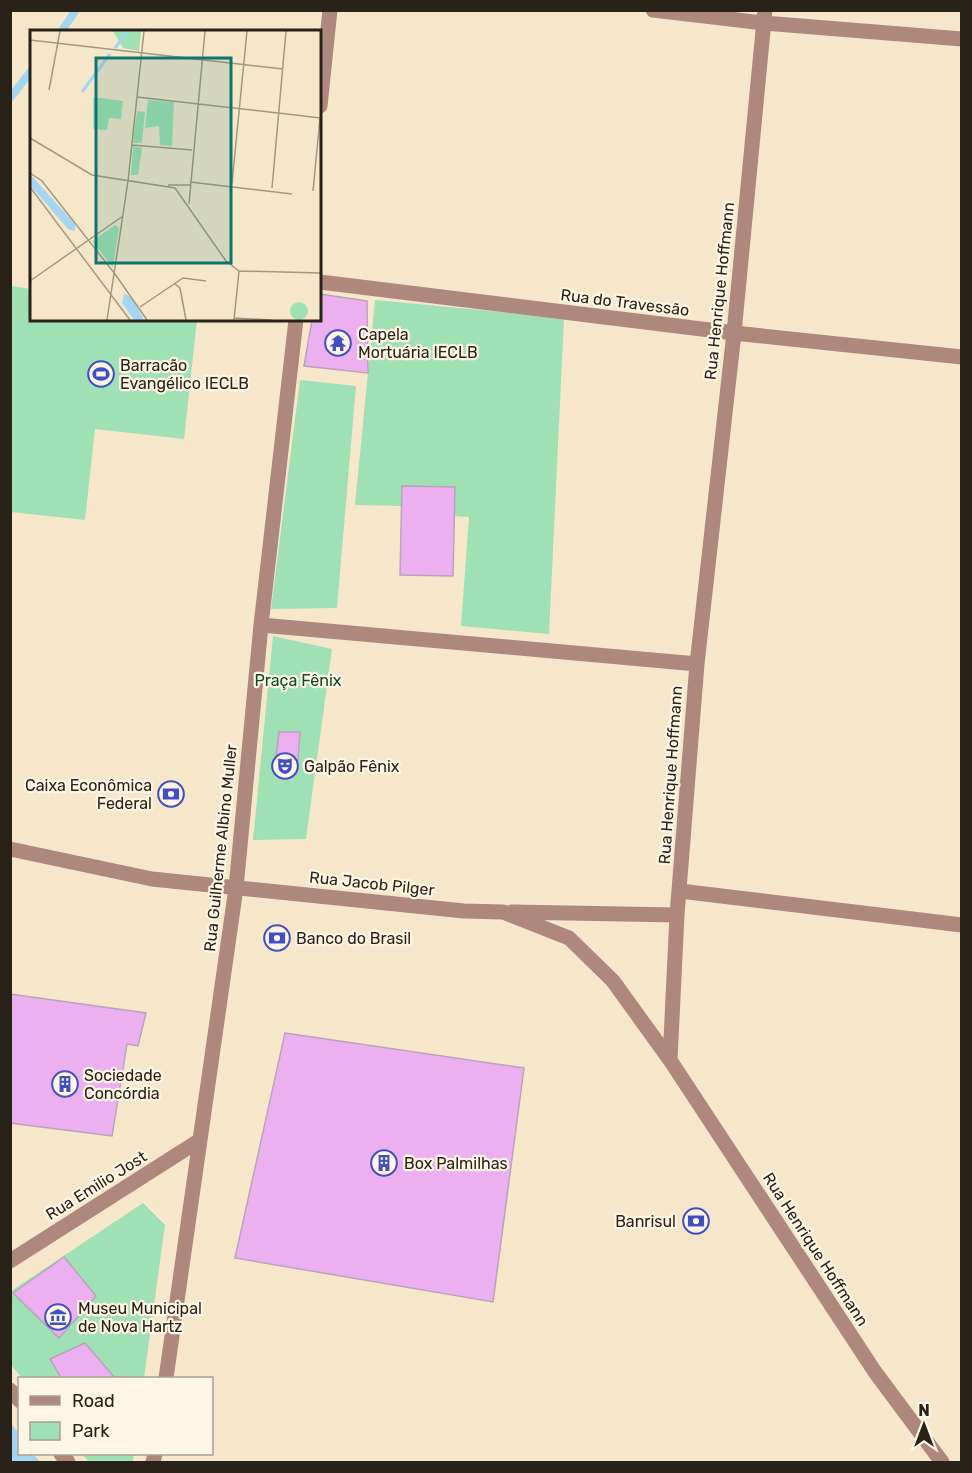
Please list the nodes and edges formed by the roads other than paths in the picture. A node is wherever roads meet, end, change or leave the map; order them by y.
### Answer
1 (330, 10) edge
2 (653, 10) edge
3 (765, 17) edge
4 (962, 39) edge
5 (321, 96) edge
6 (321, 282) edge
7 (296, 321) edge
8 (734, 333) junction
9 (962, 357) edge
10 (261, 625) junction
11 (697, 664) junction
12 (10, 849) edge
13 (236, 888) junction
14 (680, 891) junction
15 (503, 912) junction
16 (677, 915) junction
17 (962, 925) edge
18 (670, 1060) junction
19 (200, 1140) junction
20 (10, 1261) edge
21 (166, 1377) edge
22 (942, 1462) edge

1 - 5 street
2 - 3 street
3 - 4 street
3 - 8 street, Rua Henrique Hoffmann
6 - 8 street, Rua do Travessão
7 - 10 street, Rua Guilherme Albino Muller
8 - 9 street, Rua do Travessão
8 - 11 street, Rua Henrique Hoffmann
10 - 11 street
10 - 13 street, Rua Guilherme Albino Muller
11 - 14 street, Rua Henrique Hoffmann
12 - 13 street, Rua Jacob Pilger
13 - 15 street, Rua Jacob Pilger
13 - 19 street, Rua Guilherme Albino Muller
14 - 16 street, Rua Henrique Hoffmann
14 - 17 street
15 - 16 street
15 - 18 street, Rua Jacob Pilger
16 - 18 street, Rua Henrique Hoffmann
18 - 22 street, Rua Henrique Hoffmann
19 - 20 street, Rua Emilio Jost
19 - 21 street, Rua Guilherme Albino Muller

